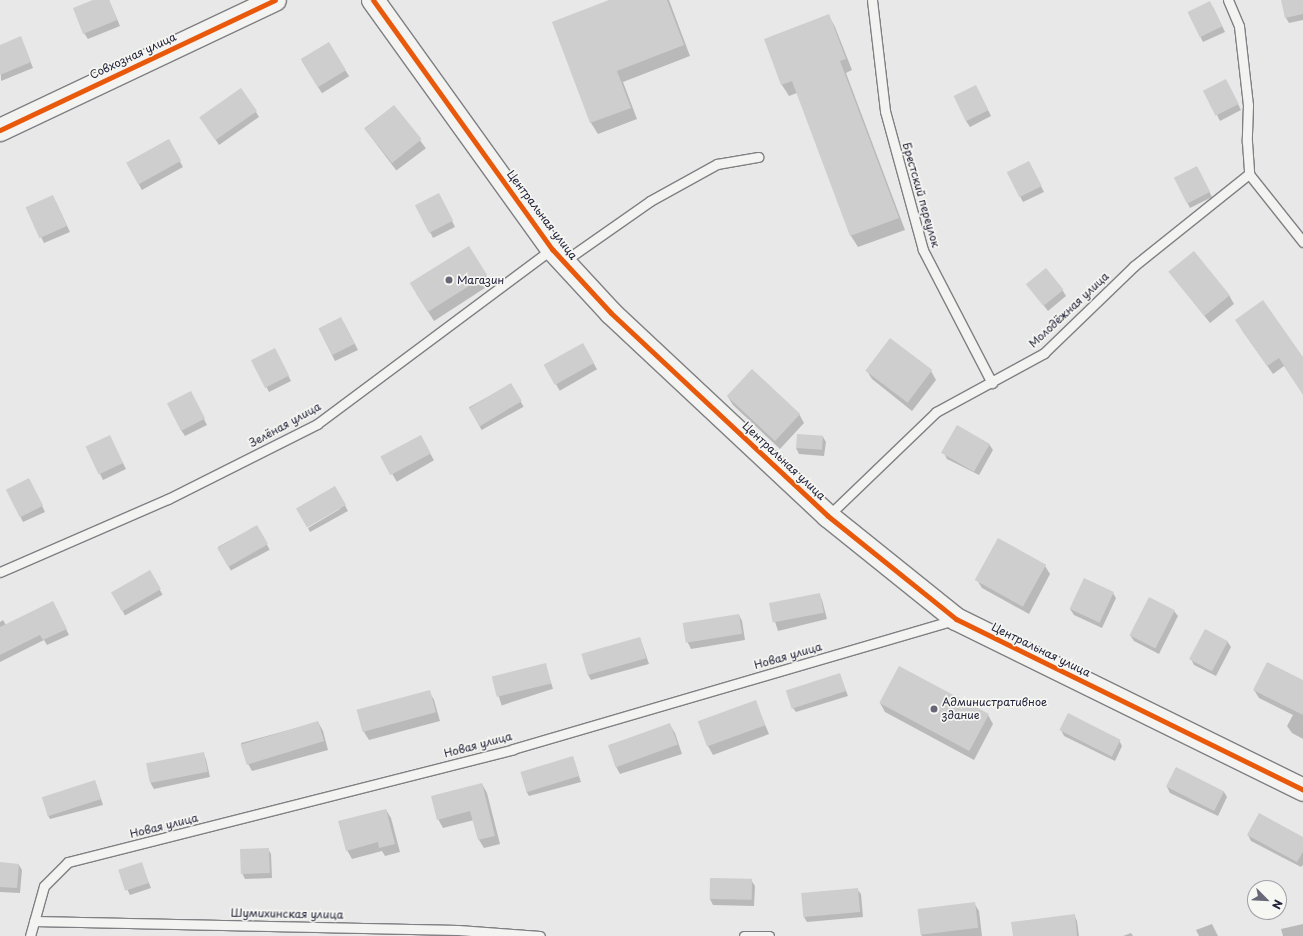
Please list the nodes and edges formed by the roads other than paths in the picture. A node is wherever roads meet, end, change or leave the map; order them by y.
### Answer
1 (275, 0) edge
2 (373, 0) edge
3 (872, 0) edge
4 (1228, 0) edge
5 (0, 130) edge
6 (758, 158) dead end
7 (1249, 174) junction
8 (1303, 242) edge
9 (558, 255) junction
10 (992, 383) junction
11 (828, 516) junction
12 (0, 572) edge
13 (956, 619) junction
14 (1303, 790) edge
15 (34, 921) junction
16 (459, 933) edge
17 (30, 936) edge
18 (540, 936) edge
19 (744, 936) edge
20 (769, 936) edge

1 - 5 street, Совхозная улица
2 - 9 street, Центральная улица
3 - 10 lane, Брестский переулок
4 - 7 lane
6 - 9 lane, Зелёная улица
7 - 8 lane
7 - 10 lane, Молодёжная улица
9 - 11 street, Центральная улица
9 - 12 lane, Зелёная улица
10 - 11 lane, Молодёжная улица
11 - 13 street, Центральная улица
13 - 14 street, Центральная улица
13 - 15 lane, Новая улица
15 - 16 lane, Шумихинская улица
15 - 17 lane, Новая улица
16 - 18 lane, Шумихинская улица
19 - 20 lane

